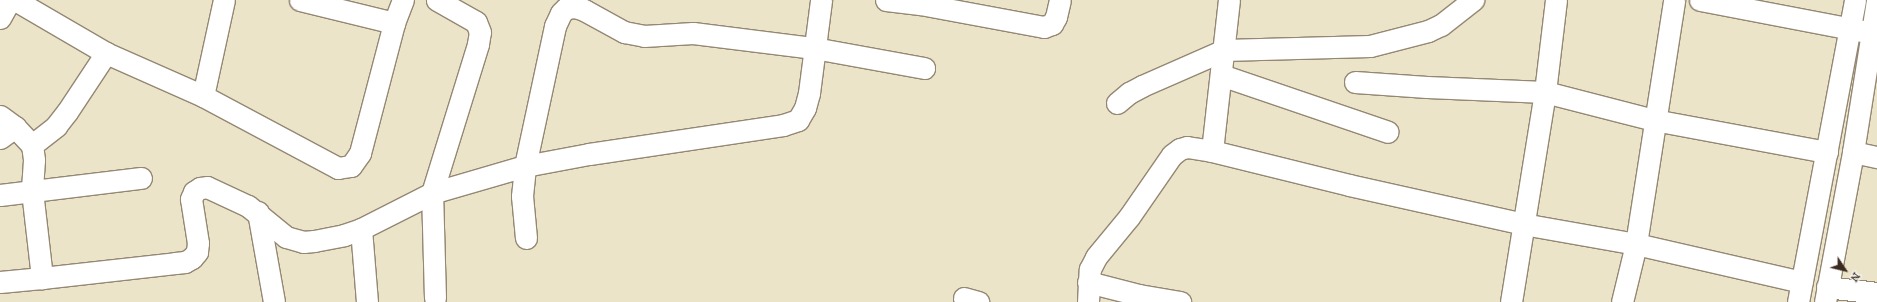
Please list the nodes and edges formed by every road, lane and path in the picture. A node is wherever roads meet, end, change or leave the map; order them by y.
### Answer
1 (10, 0) edge
2 (15, 0) edge
3 (224, 0) edge
4 (300, 0) edge
5 (404, 0) edge
6 (437, 0) edge
7 (821, 0) edge
8 (886, 0) edge
9 (1060, 0) edge
10 (1229, 0) edge
11 (1473, 0) edge
12 (1556, 0) edge
13 (1674, 0) edge
14 (1700, 0) edge
15 (1855, 0) edge
16 (1877, 1) edge
17 (0, 18) edge
18 (394, 23) junction
19 (1850, 27) junction
20 (1874, 33) edge
21 (814, 48) junction
22 (1224, 50) junction
23 (106, 53) junction
24 (924, 68) dead end
25 (1221, 75) junction
26 (1355, 82) dead end
27 (1545, 92) junction
28 (203, 96) junction
29 (1117, 103) dead end
30 (1654, 120) junction
31 (5, 127) edge
32 (1388, 132) dead end
33 (32, 145) junction
34 (1212, 151) junction
35 (1827, 152) junction
36 (1853, 152) junction
37 (1877, 157) edge
38 (525, 166) junction
39 (141, 178) dead end
40 (32, 191) junction
41 (432, 193) junction
42 (0, 196) edge
43 (258, 212) junction
44 (1523, 224) junction
45 (361, 229) junction
46 (526, 238) dead end
47 (1636, 244) junction
48 (42, 278) junction
49 (0, 282) edge
50 (1088, 292) edge
51 (1800, 292) edge
52 (1877, 293) edge
53 (1826, 295) edge
54 (435, 298) dead end
55 (274, 302) edge
56 (367, 302) edge
57 (1180, 302) edge
58 (1511, 302) edge
59 (1622, 302) edge

1 - 17 street
2 - 23 street
3 - 28 street
4 - 18 street
5 - 18 street
6 - 41 street
7 - 21 street
8 - 9 street
10 - 22 street
11 - 22 street
12 - 27 street
13 - 30 street
14 - 19 street
15 - 19 street
16 - 20 street
18 - 28 street
19 - 20 street
19 - 35 street
20 - 36 street
21 - 24 street
21 - 38 street
21 - 38 street
22 - 25 street
22 - 29 street
23 - 28 street
23 - 33 street
25 - 32 street
25 - 34 street
26 - 27 street
27 - 30 street
27 - 44 street
30 - 35 street
30 - 47 street
31 - 33 street
33 - 40 street
34 - 44 street
34 - 50 street
35 - 51 street
36 - 37 street
36 - 53 street
38 - 41 street
38 - 46 street
39 - 40 street
40 - 42 street
40 - 48 street
41 - 45 street
41 - 54 street
43 - 45 street
43 - 48 street
43 - 55 street
44 - 47 street
44 - 58 street
45 - 56 street
47 - 51 street
47 - 59 street
48 - 49 street
50 - 57 street
52 - 53 street

